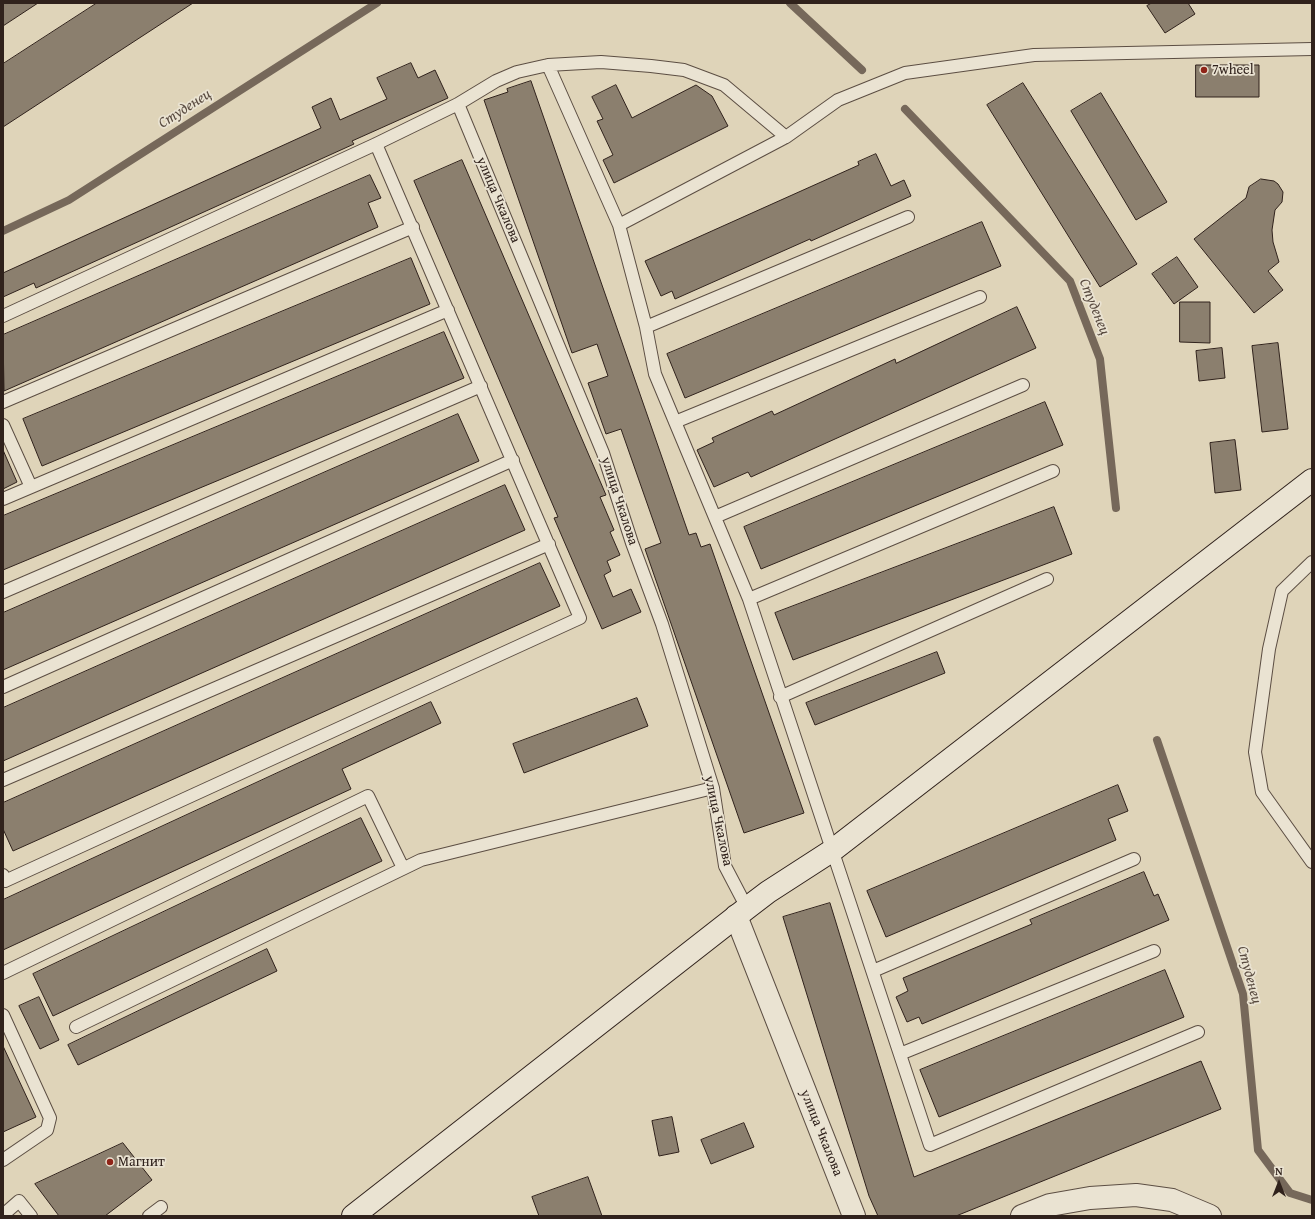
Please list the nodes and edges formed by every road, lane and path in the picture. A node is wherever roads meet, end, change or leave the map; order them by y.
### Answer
1 (1312, 49) edge
2 (548, 65) junction
3 (458, 104) junction
4 (786, 137) junction
5 (376, 144) junction
6 (908, 217) dead end
7 (619, 225) junction
8 (413, 227) junction
9 (980, 297) dead end
10 (448, 310) junction
11 (3, 316) edge
12 (646, 327) junction
13 (1023, 385) dead end
14 (481, 386) junction
15 (3, 402) edge
16 (675, 422) junction
17 (3, 425) edge
18 (513, 460) junction
19 (1053, 471) dead end
20 (1312, 480) edge
21 (31, 487) junction
22 (3, 499) edge
23 (715, 516) junction
24 (549, 544) junction
25 (1312, 562) edge
26 (1047, 579) dead end
27 (3, 592) edge
28 (749, 599) junction
29 (3, 687) edge
30 (780, 697) junction
31 (3, 780) edge
32 (713, 788) junction
33 (833, 850) junction
34 (1134, 858) dead end
35 (1312, 862) edge
36 (403, 868) junction
37 (3, 875) edge
38 (741, 912) junction
39 (1154, 951) dead end
40 (873, 970) junction
41 (3, 973) edge
42 (3, 1015) edge
43 (76, 1027) dead end
44 (1198, 1032) dead end
45 (900, 1054) junction
46 (3, 1160) edge
47 (161, 1207) dead end
48 (365, 1212) edge
49 (3, 1215) edge
50 (31, 1216) edge
51 (149, 1216) edge
52 (854, 1216) edge
53 (1022, 1216) edge
54 (1210, 1216) edge

1 - 4 lane
2 - 3 lane
2 - 4 lane
2 - 7 lane
3 - 5 lane
3 - 32 lane, улица Чкалова
4 - 7 lane
5 - 8 lane
5 - 11 lane
6 - 12 lane
7 - 12 lane
8 - 10 lane
8 - 15 lane
9 - 16 lane
10 - 14 lane
10 - 21 lane
12 - 16 lane
13 - 23 lane
14 - 18 lane
14 - 27 lane
16 - 23 lane
17 - 21 lane
18 - 24 lane
18 - 29 lane
19 - 28 lane
20 - 33 main road
21 - 22 lane
23 - 28 lane
24 - 31 lane
24 - 37 lane
25 - 35 lane
26 - 30 lane
28 - 30 lane
30 - 33 lane
32 - 36 lane
32 - 38 lane, улица Чкалова
33 - 38 main road
33 - 40 lane
34 - 40 lane
36 - 41 lane
36 - 43 lane
38 - 48 main road
38 - 52 main road, улица Чкалова
39 - 45 lane
40 - 45 lane
42 - 46 lane
44 - 45 lane
47 - 51 lane
49 - 50 lane
53 - 54 main road

